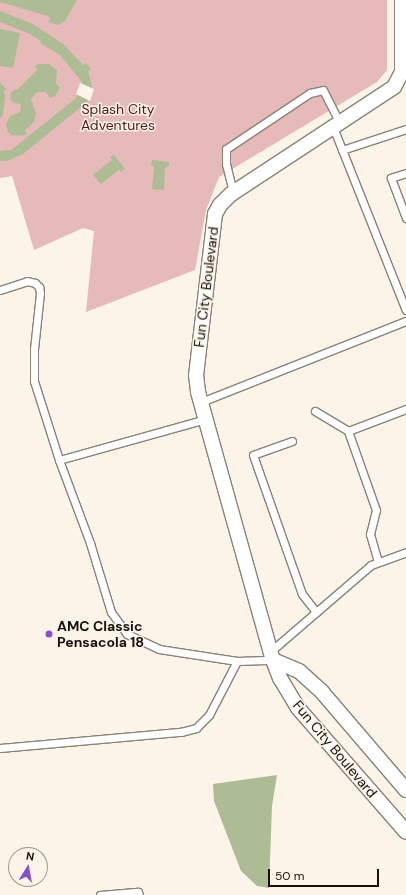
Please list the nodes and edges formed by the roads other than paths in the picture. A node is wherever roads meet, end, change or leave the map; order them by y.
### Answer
1 (402, 0) edge
2 (336, 125) junction
3 (406, 129) edge
4 (342, 150) junction
5 (406, 173) edge
6 (233, 192) junction
7 (406, 218) edge
8 (0, 290) edge
9 (406, 310) edge
10 (406, 321) edge
11 (201, 402) junction
12 (406, 409) edge
13 (315, 411) dead end
14 (206, 419) junction
15 (348, 431) junction
16 (292, 441) dead end
17 (59, 460) junction
18 (406, 552) edge
19 (378, 562) junction
20 (316, 612) junction
21 (272, 656) junction
22 (237, 661) junction
23 (0, 748) edge
24 (406, 790) edge
25 (406, 832) edge
26 (100, 895) edge
27 (139, 895) edge

1 - 2 street, Fun City Boulevard
2 - 4 lane
2 - 6 street, Fun City Boulevard
2 - 6 lane
3 - 4 lane
4 - 9 lane
5 - 7 lane
6 - 11 street, Fun City Boulevard
8 - 17 lane
10 - 11 lane
11 - 14 street, Fun City Boulevard
12 - 15 lane
13 - 15 lane
14 - 17 lane
14 - 21 street, Fun City Boulevard
15 - 19 lane
16 - 20 lane
17 - 22 lane
18 - 19 lane
19 - 20 lane
20 - 21 lane
21 - 22 lane
21 - 24 street, Fun City Boulevard
21 - 25 street, Fun City Boulevard
22 - 23 lane
26 - 27 lane

